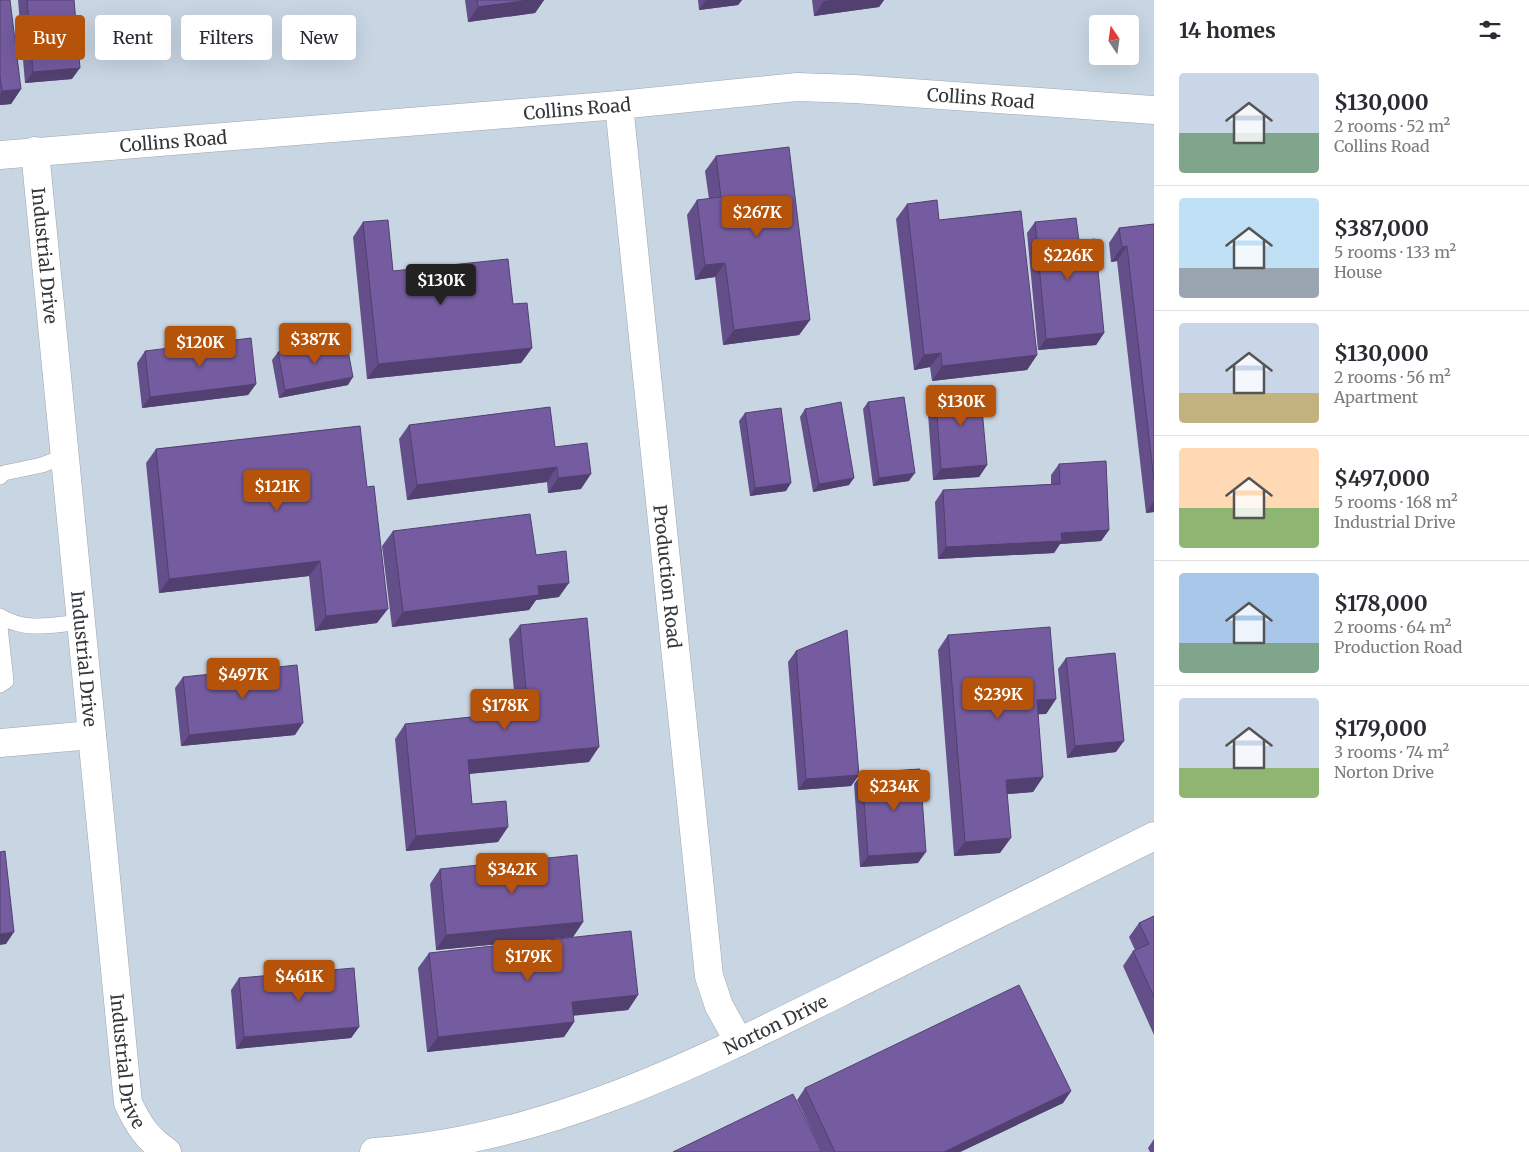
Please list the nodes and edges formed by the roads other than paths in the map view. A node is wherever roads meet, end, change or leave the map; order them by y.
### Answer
1 (619, 105) junction
2 (1154, 110) edge
3 (35, 151) junction
4 (0, 155) edge
5 (65, 456) junction
6 (0, 477) edge
7 (0, 616) edge
8 (81, 622) junction
9 (0, 627) edge
10 (0, 685) edge
11 (92, 735) junction
12 (0, 743) edge
13 (1154, 836) edge
14 (739, 1042) junction
15 (168, 1152) edge
16 (374, 1152) edge

1 - 2 street, Collins Road
1 - 3 street, Collins Road
1 - 14 street, Production Road
3 - 4 street, Collins Road
3 - 5 street, Industrial Drive
5 - 6 lane
5 - 8 street, Industrial Drive
7 - 8 lane
8 - 11 street, Industrial Drive
9 - 10 lane
11 - 12 street
11 - 15 street, Industrial Drive
13 - 14 street, Norton Drive
14 - 16 street, Norton Drive

